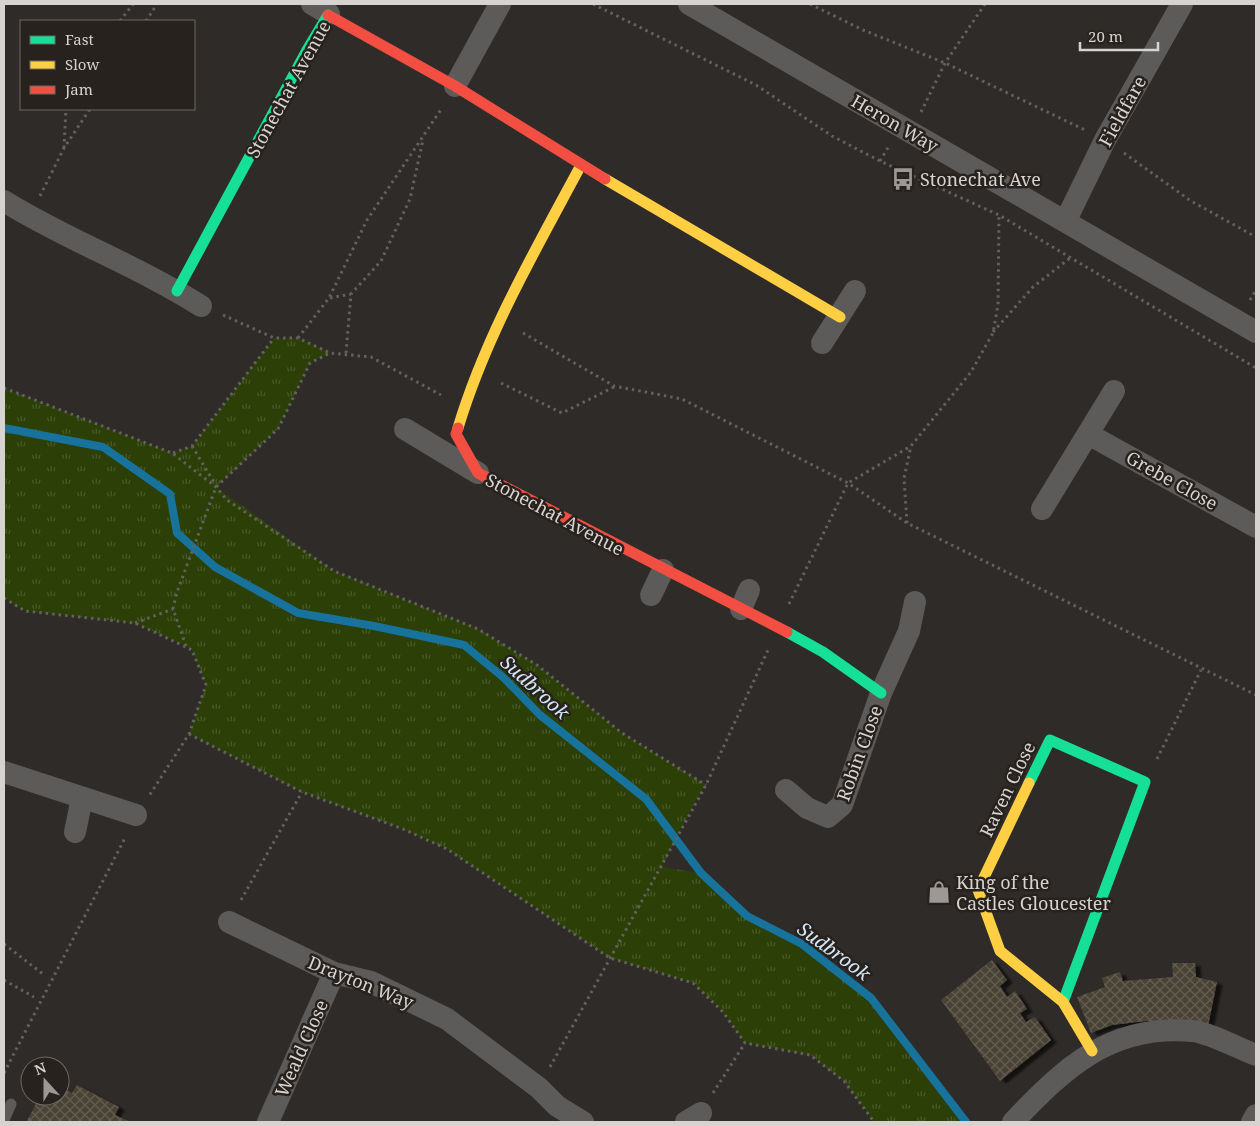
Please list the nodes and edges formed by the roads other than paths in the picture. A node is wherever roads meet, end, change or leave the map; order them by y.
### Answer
1 (500, 4) edge
2 (689, 4) edge
3 (1182, 4) edge
4 (321, 9) edge
5 (455, 86) junction
6 (581, 164) junction
7 (4, 201) edge
8 (1066, 220) junction
9 (177, 291) junction
10 (855, 292) dead end
11 (201, 306) road end
12 (840, 317) junction
13 (1256, 332) edge
14 (822, 343) dead end
15 (1114, 391) dead end
16 (405, 429) dead end
17 (1088, 434) junction
18 (478, 473) junction
19 (1042, 509) dead end
20 (1256, 527) edge
21 (663, 570) junction
22 (652, 595) dead end
23 (915, 602) dead end
24 (778, 627) joint
25 (881, 693) junction
26 (4, 772) edge
27 (786, 790) dead end
28 (82, 798) junction
29 (136, 815) dead end
30 (75, 832) dead end
31 (229, 922) road end
32 (334, 973) junction
33 (1064, 1002) junction
34 (1092, 1051) junction
35 (1256, 1056) edge
36 (11, 1104) dead end
37 (1256, 1115) edge
38 (4, 1120) edge
39 (268, 1122) edge
40 (583, 1122) edge
41 (1013, 1122) edge
42 (1252, 1122) edge

1 - 5 street
2 - 8 street, Heron Way
3 - 8 street, Fieldfare
4 - 5 street, Stonechat Avenue
4 - 9 street, Stonechat Avenue
5 - 6 street, Stonechat Avenue
6 - 12 street, Stonechat Avenue
6 - 18 street, Stonechat Avenue
7 - 9 street
8 - 13 street, Heron Way
9 - 11 street
10 - 12 street
12 - 14 street
15 - 17 street
16 - 18 street
17 - 19 street
17 - 20 street, Grebe Close
18 - 21 street, Stonechat Avenue
21 - 22 street
21 - 24 street, Stonechat Avenue
23 - 25 street, Robin Close
24 - 25 street, Robin Close
25 - 27 street, Robin Close
26 - 28 street
28 - 29 street
28 - 30 street
31 - 32 street, Drayton Way
32 - 39 street, Weald Close
32 - 40 street, Drayton Way
33 - 33 street, Raven Close
33 - 34 street, Raven Close
34 - 35 street
34 - 41 street
36 - 38 lane
37 - 42 street

